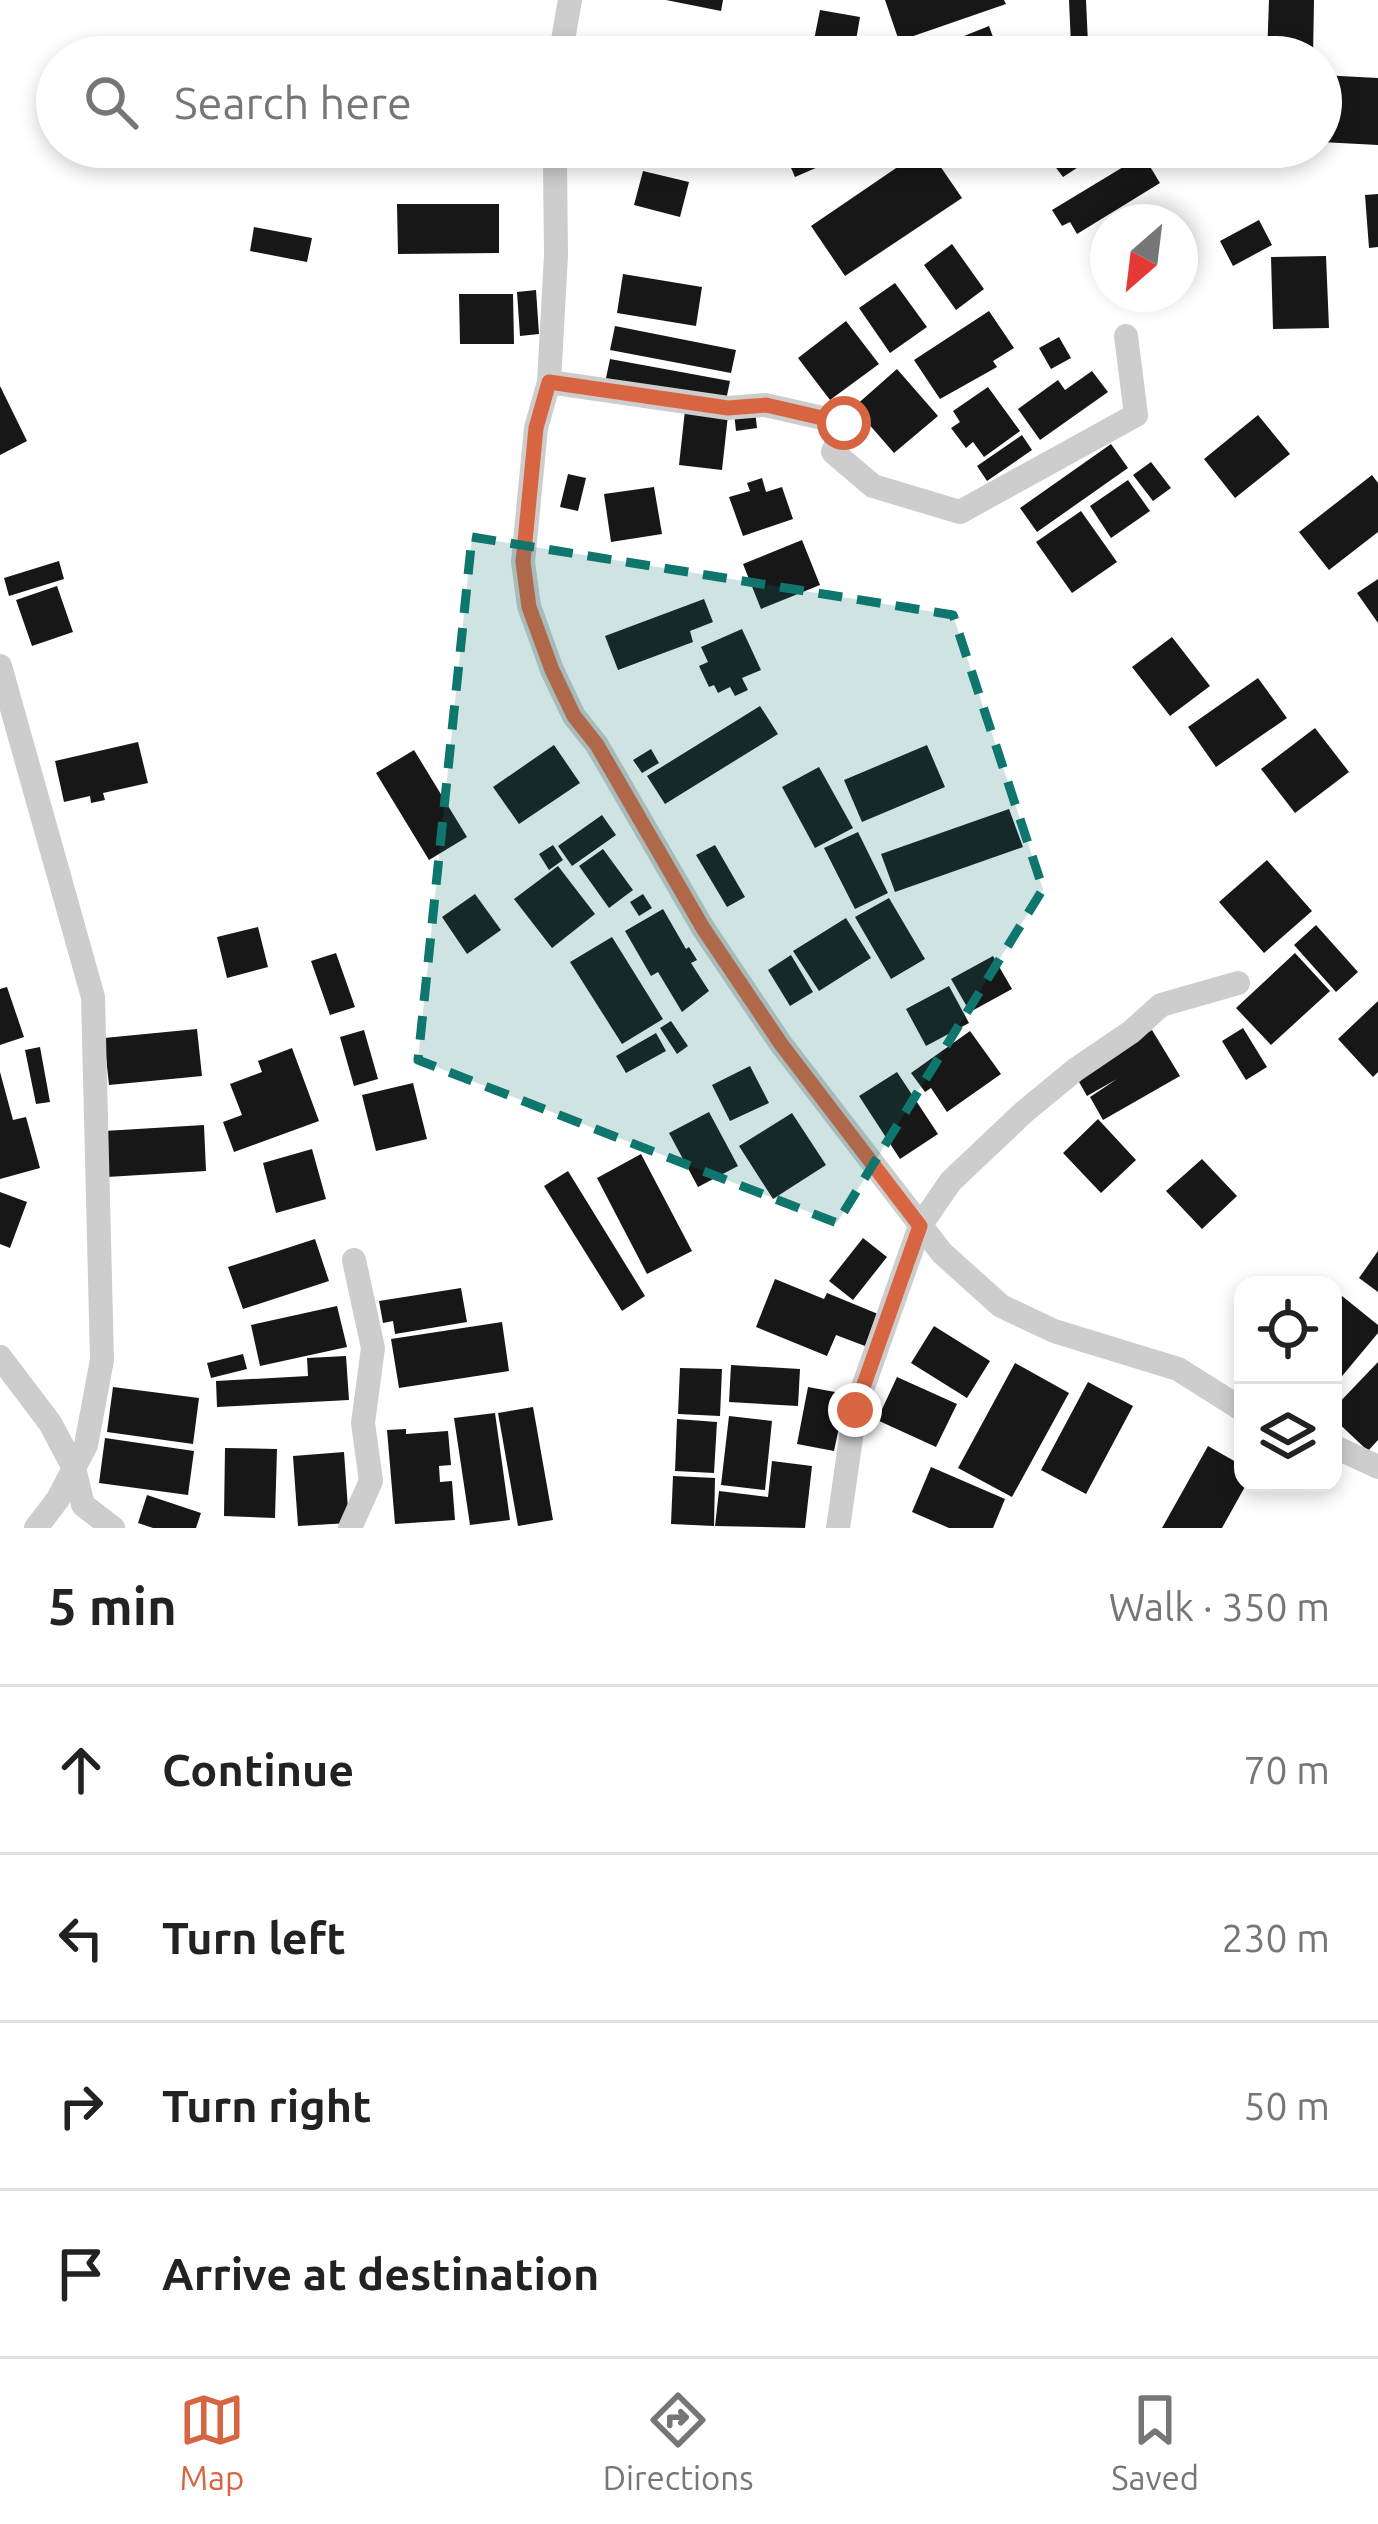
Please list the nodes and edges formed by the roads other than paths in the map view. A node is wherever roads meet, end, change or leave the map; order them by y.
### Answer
1 (570, 0) edge
2 (564, 36) edge
3 (554, 168) edge
4 (1126, 336) dead end
5 (549, 382) junction
6 (0, 666) edge
7 (1238, 983) dead end
8 (920, 1226) junction
9 (354, 1260) dead end
10 (0, 1357) edge
11 (1234, 1404) edge
12 (1342, 1449) edge
13 (1378, 1467) edge
14 (74, 1468) junction
15 (36, 1528) edge
16 (113, 1528) edge
17 (350, 1528) edge
18 (838, 1528) edge

1 - 2 street
3 - 5 street
4 - 5 street
5 - 8 street
6 - 14 street
7 - 8 street
8 - 11 street
8 - 18 street
9 - 17 street
10 - 14 street
12 - 13 street
14 - 15 street
14 - 16 street

